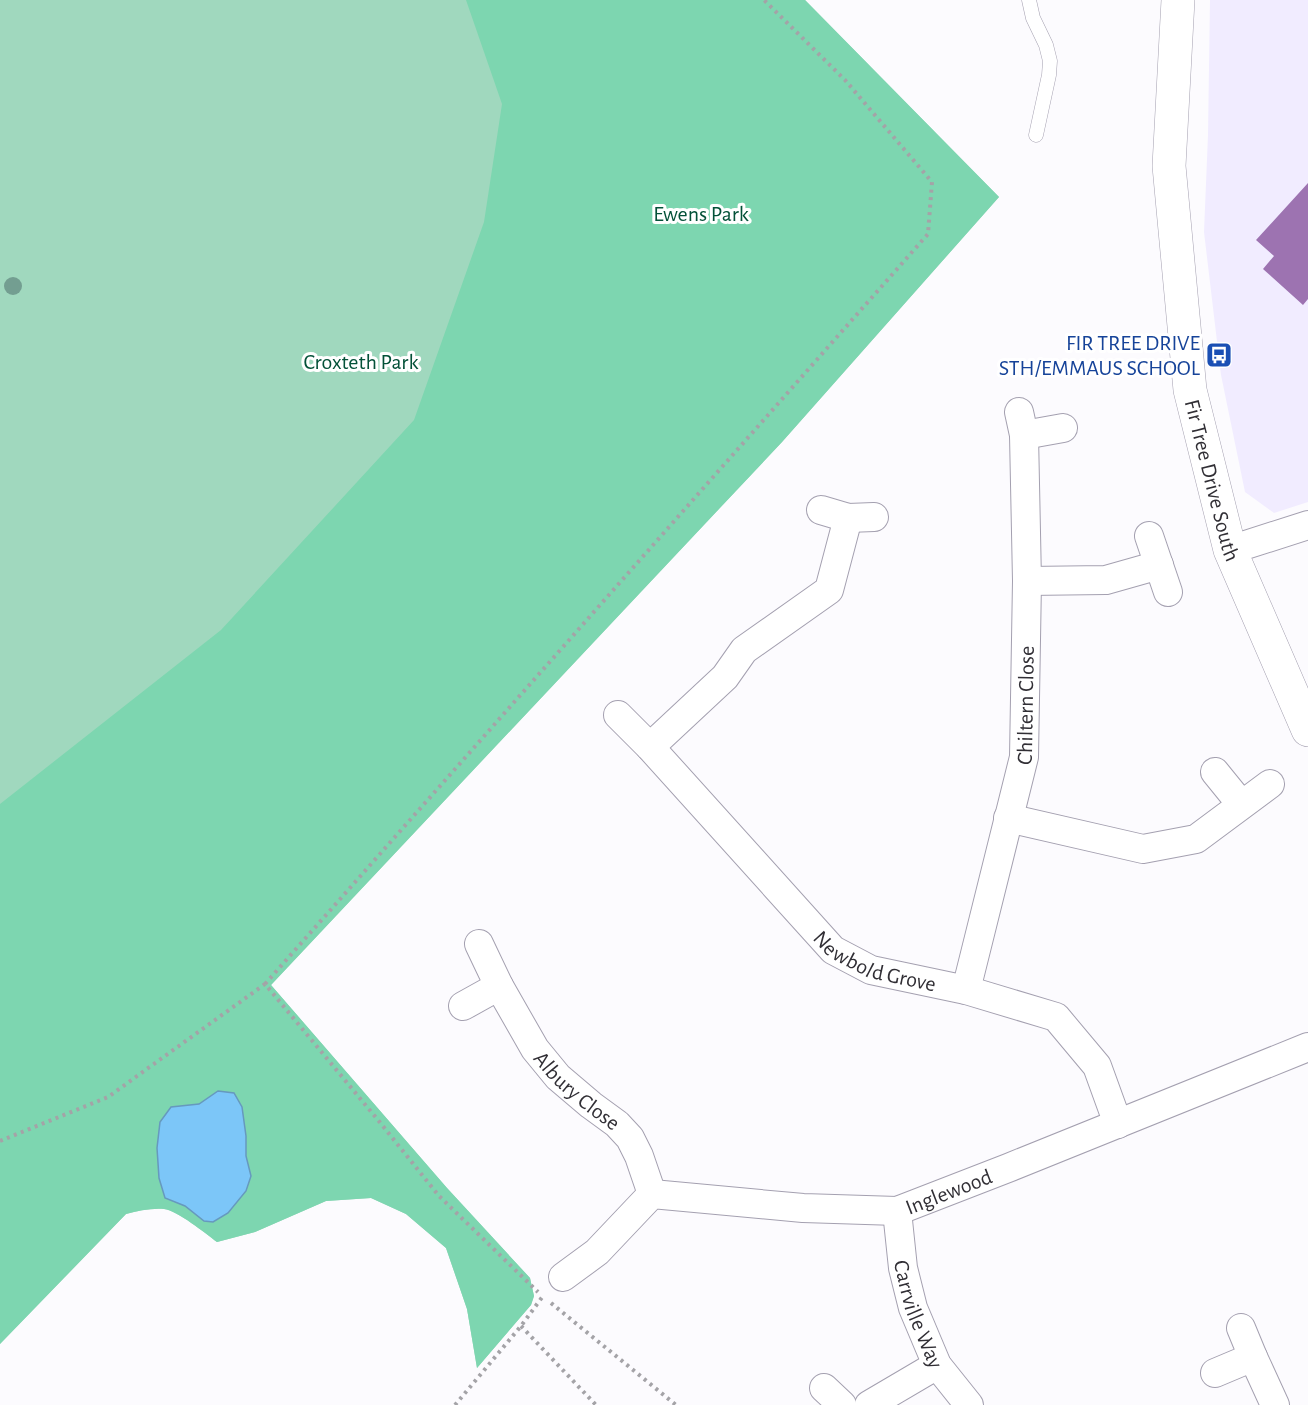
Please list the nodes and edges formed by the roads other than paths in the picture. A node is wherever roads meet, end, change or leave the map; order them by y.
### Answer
1 (1029, 0) edge
2 (1178, 0) edge
3 (1036, 135) dead end
4 (1063, 428) dead end
5 (848, 515) dead end
6 (1308, 525) edge
7 (1149, 536) dead end
8 (1230, 550) junction
9 (1159, 566) junction
10 (1027, 581) junction
11 (1168, 592) dead end
12 (618, 715) dead end
13 (1308, 730) edge
14 (650, 747) junction
15 (1215, 771) dead end
16 (1270, 784) dead end
17 (1241, 804) junction
18 (1008, 818) junction
19 (479, 944) dead end
20 (499, 986) junction
21 (966, 990) junction
22 (463, 1006) dead end
23 (1308, 1047) edge
24 (1118, 1124) junction
25 (652, 1194) junction
26 (897, 1211) junction
27 (563, 1277) road end
28 (1241, 1328) dead end
29 (1253, 1357) junction
30 (937, 1365) junction
31 (1215, 1373) dead end
32 (869, 1405) edge
33 (969, 1405) edge
34 (1275, 1405) edge

1 - 3 lane
2 - 8 street, Fir Tree Drive South
4 - 10 street, Chiltern Close
5 - 14 street
6 - 8 street
7 - 9 street
8 - 13 street, Fir Tree Drive South
9 - 10 street
9 - 11 street
10 - 18 street, Chiltern Close
12 - 14 street, Newbold Grove
14 - 21 street, Newbold Grove
15 - 17 street
16 - 17 street
17 - 18 street
18 - 21 street, Chiltern Close
19 - 20 street, Albury Close
20 - 22 street
20 - 25 street, Albury Close
21 - 24 street, Newbold Grove
23 - 24 street, Inglewood
24 - 26 street, Inglewood
25 - 26 street, Inglewood
25 - 27 street
26 - 30 street, Carrville Way
28 - 29 street
29 - 31 street
29 - 34 street
30 - 32 street
30 - 33 street, Carrville Way

